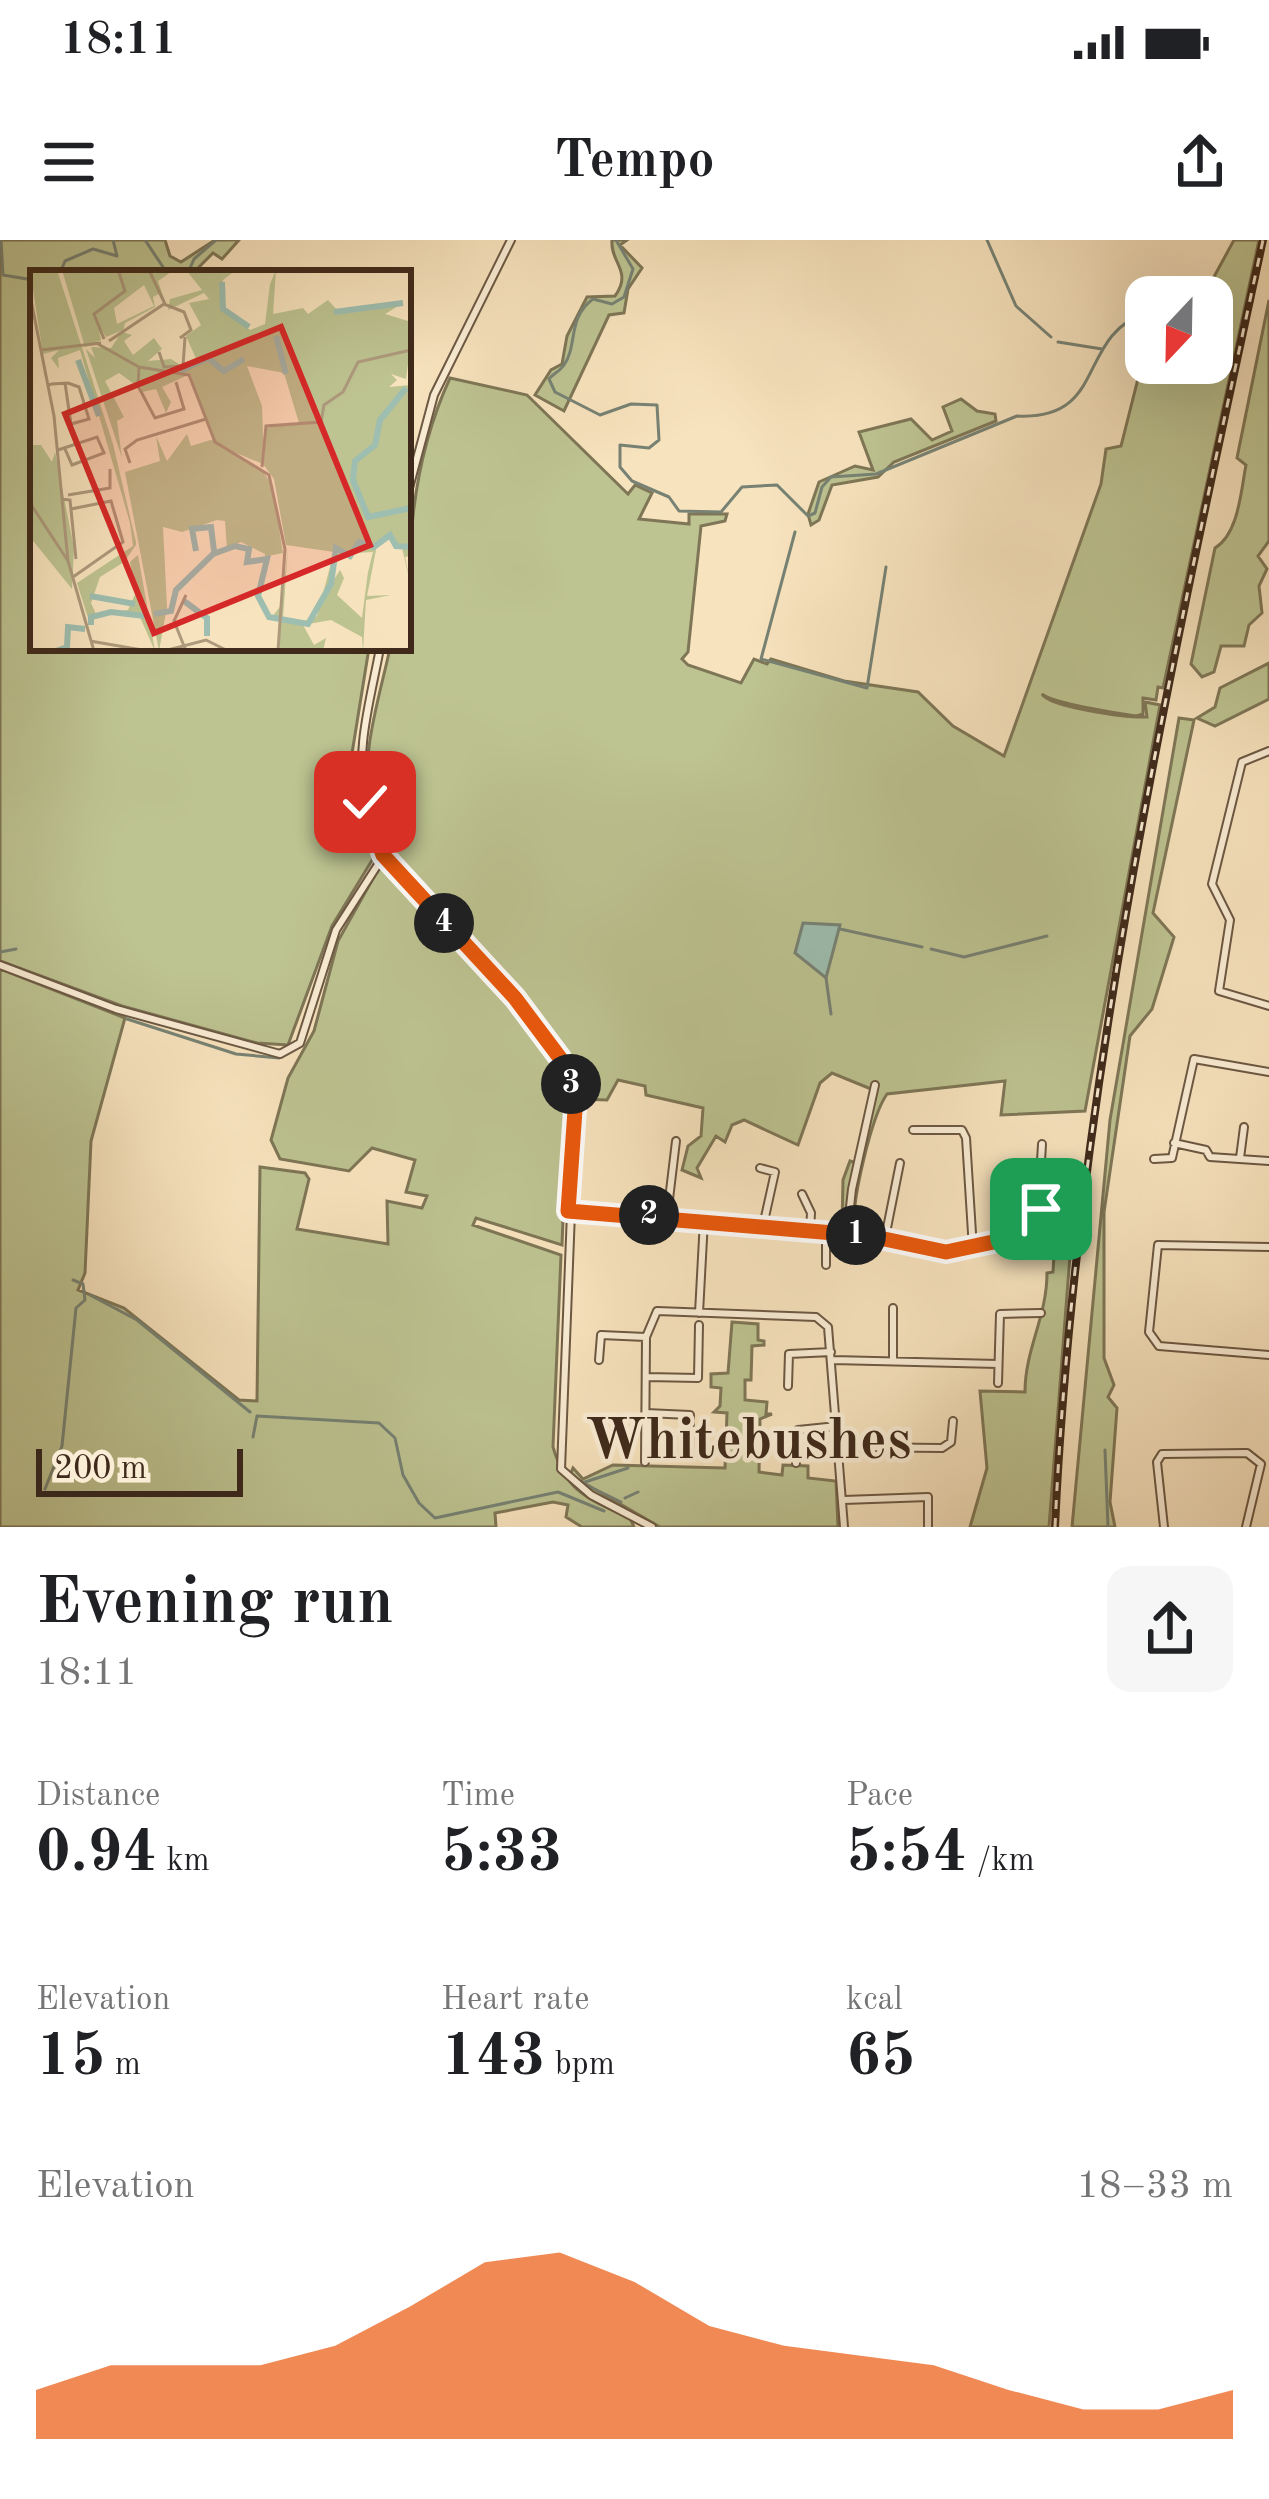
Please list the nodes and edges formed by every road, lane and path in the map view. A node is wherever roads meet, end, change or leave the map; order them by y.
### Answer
1 (511, 240) edge
2 (411, 481) edge
3 (380, 651) edge
4 (1269, 752) edge
5 (383, 855) junction
6 (0, 965) edge
7 (1269, 1006) edge
8 (1269, 1072) edge
9 (875, 1085) dead end
10 (1244, 1127) dead end
11 (913, 1130) dead end
12 (676, 1141) dead end
13 (1174, 1143) junction
14 (1042, 1144) dead end
15 (1240, 1158) junction
16 (1154, 1159) dead end
17 (1269, 1161) edge
18 (900, 1162) dead end
19 (760, 1168) dead end
20 (802, 1194) dead end
21 (568, 1211) junction
22 (667, 1216) junction
23 (704, 1220) junction
24 (764, 1226) junction
25 (810, 1231) junction
26 (826, 1232) junction
27 (848, 1234) junction
28 (885, 1238) junction
29 (1269, 1247) edge
30 (973, 1249) junction
31 (826, 1265) dead end
32 (893, 1308) dead end
33 (699, 1313) junction
34 (1041, 1313) dead end
35 (699, 1325) dead end
36 (646, 1337) junction
37 (1269, 1355) edge
38 (831, 1356) junction
39 (599, 1360) dead end
40 (893, 1360) junction
41 (998, 1364) junction
42 (646, 1377) junction
43 (998, 1383) dead end
44 (788, 1386) dead end
45 (646, 1413) junction
46 (953, 1421) dead end
47 (837, 1426) junction
48 (840, 1447) junction
49 (689, 1454) dead end
50 (645, 1462) dead end
51 (796, 1463) dead end
52 (844, 1500) junction
53 (652, 1527) edge
54 (844, 1527) edge
55 (928, 1527) edge
56 (1164, 1527) edge
57 (1246, 1527) edge

1 - 2 street
3 - 5 street
4 - 7 street
5 - 6 street
5 - 21 street
8 - 13 street
9 - 27 street
10 - 15 street
11 - 30 street
12 - 22 street
13 - 15 street
13 - 16 street
14 - 30 street
15 - 17 street
18 - 28 street
19 - 24 street
20 - 25 street
21 - 22 street
21 - 53 street
22 - 23 street
23 - 24 street
23 - 33 street
24 - 25 street
25 - 26 street
26 - 27 street
26 - 31 street
27 - 28 street
28 - 30 street
29 - 37 street
32 - 40 street
33 - 36 street
33 - 38 street
34 - 41 street
35 - 42 street
36 - 39 street
36 - 42 street
38 - 40 street
38 - 44 street
38 - 47 street
40 - 41 street
41 - 43 street
42 - 45 street
45 - 49 street
45 - 50 street
46 - 48 street
47 - 48 street
47 - 51 street
48 - 52 street
52 - 54 street
52 - 55 street
56 - 57 street

